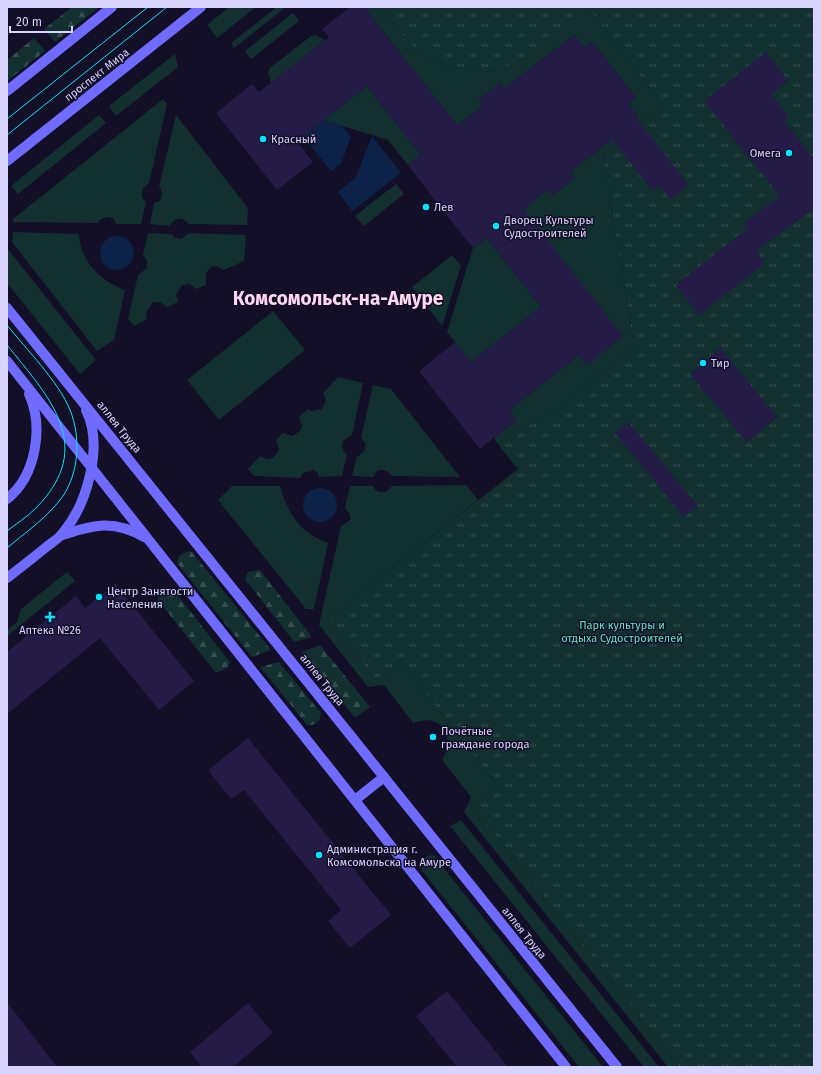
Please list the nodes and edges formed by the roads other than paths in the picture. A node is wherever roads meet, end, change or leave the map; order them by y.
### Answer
1 (112, 7) edge
2 (201, 7) edge
3 (7, 91) edge
4 (7, 161) edge
5 (7, 308) edge
6 (7, 361) edge
7 (23, 381) junction
8 (80, 398) junction
9 (91, 466) junction
10 (7, 499) edge
11 (62, 535) junction
12 (147, 538) junction
13 (7, 578) edge
14 (384, 777) junction
15 (355, 800) junction
16 (566, 1067) edge
17 (617, 1067) edge

1 - 3 main road
2 - 4 main road, проспект Мира
5 - 8 main road, аллея Труда
6 - 7 main road
7 - 9 main road
7 - 10 main road
8 - 9 main road
8 - 14 main road, аллея Труда
9 - 11 main road
9 - 12 main road
11 - 12 main road
11 - 13 main road
12 - 15 main road
14 - 15 main road
14 - 17 main road, аллея Труда
15 - 16 main road

